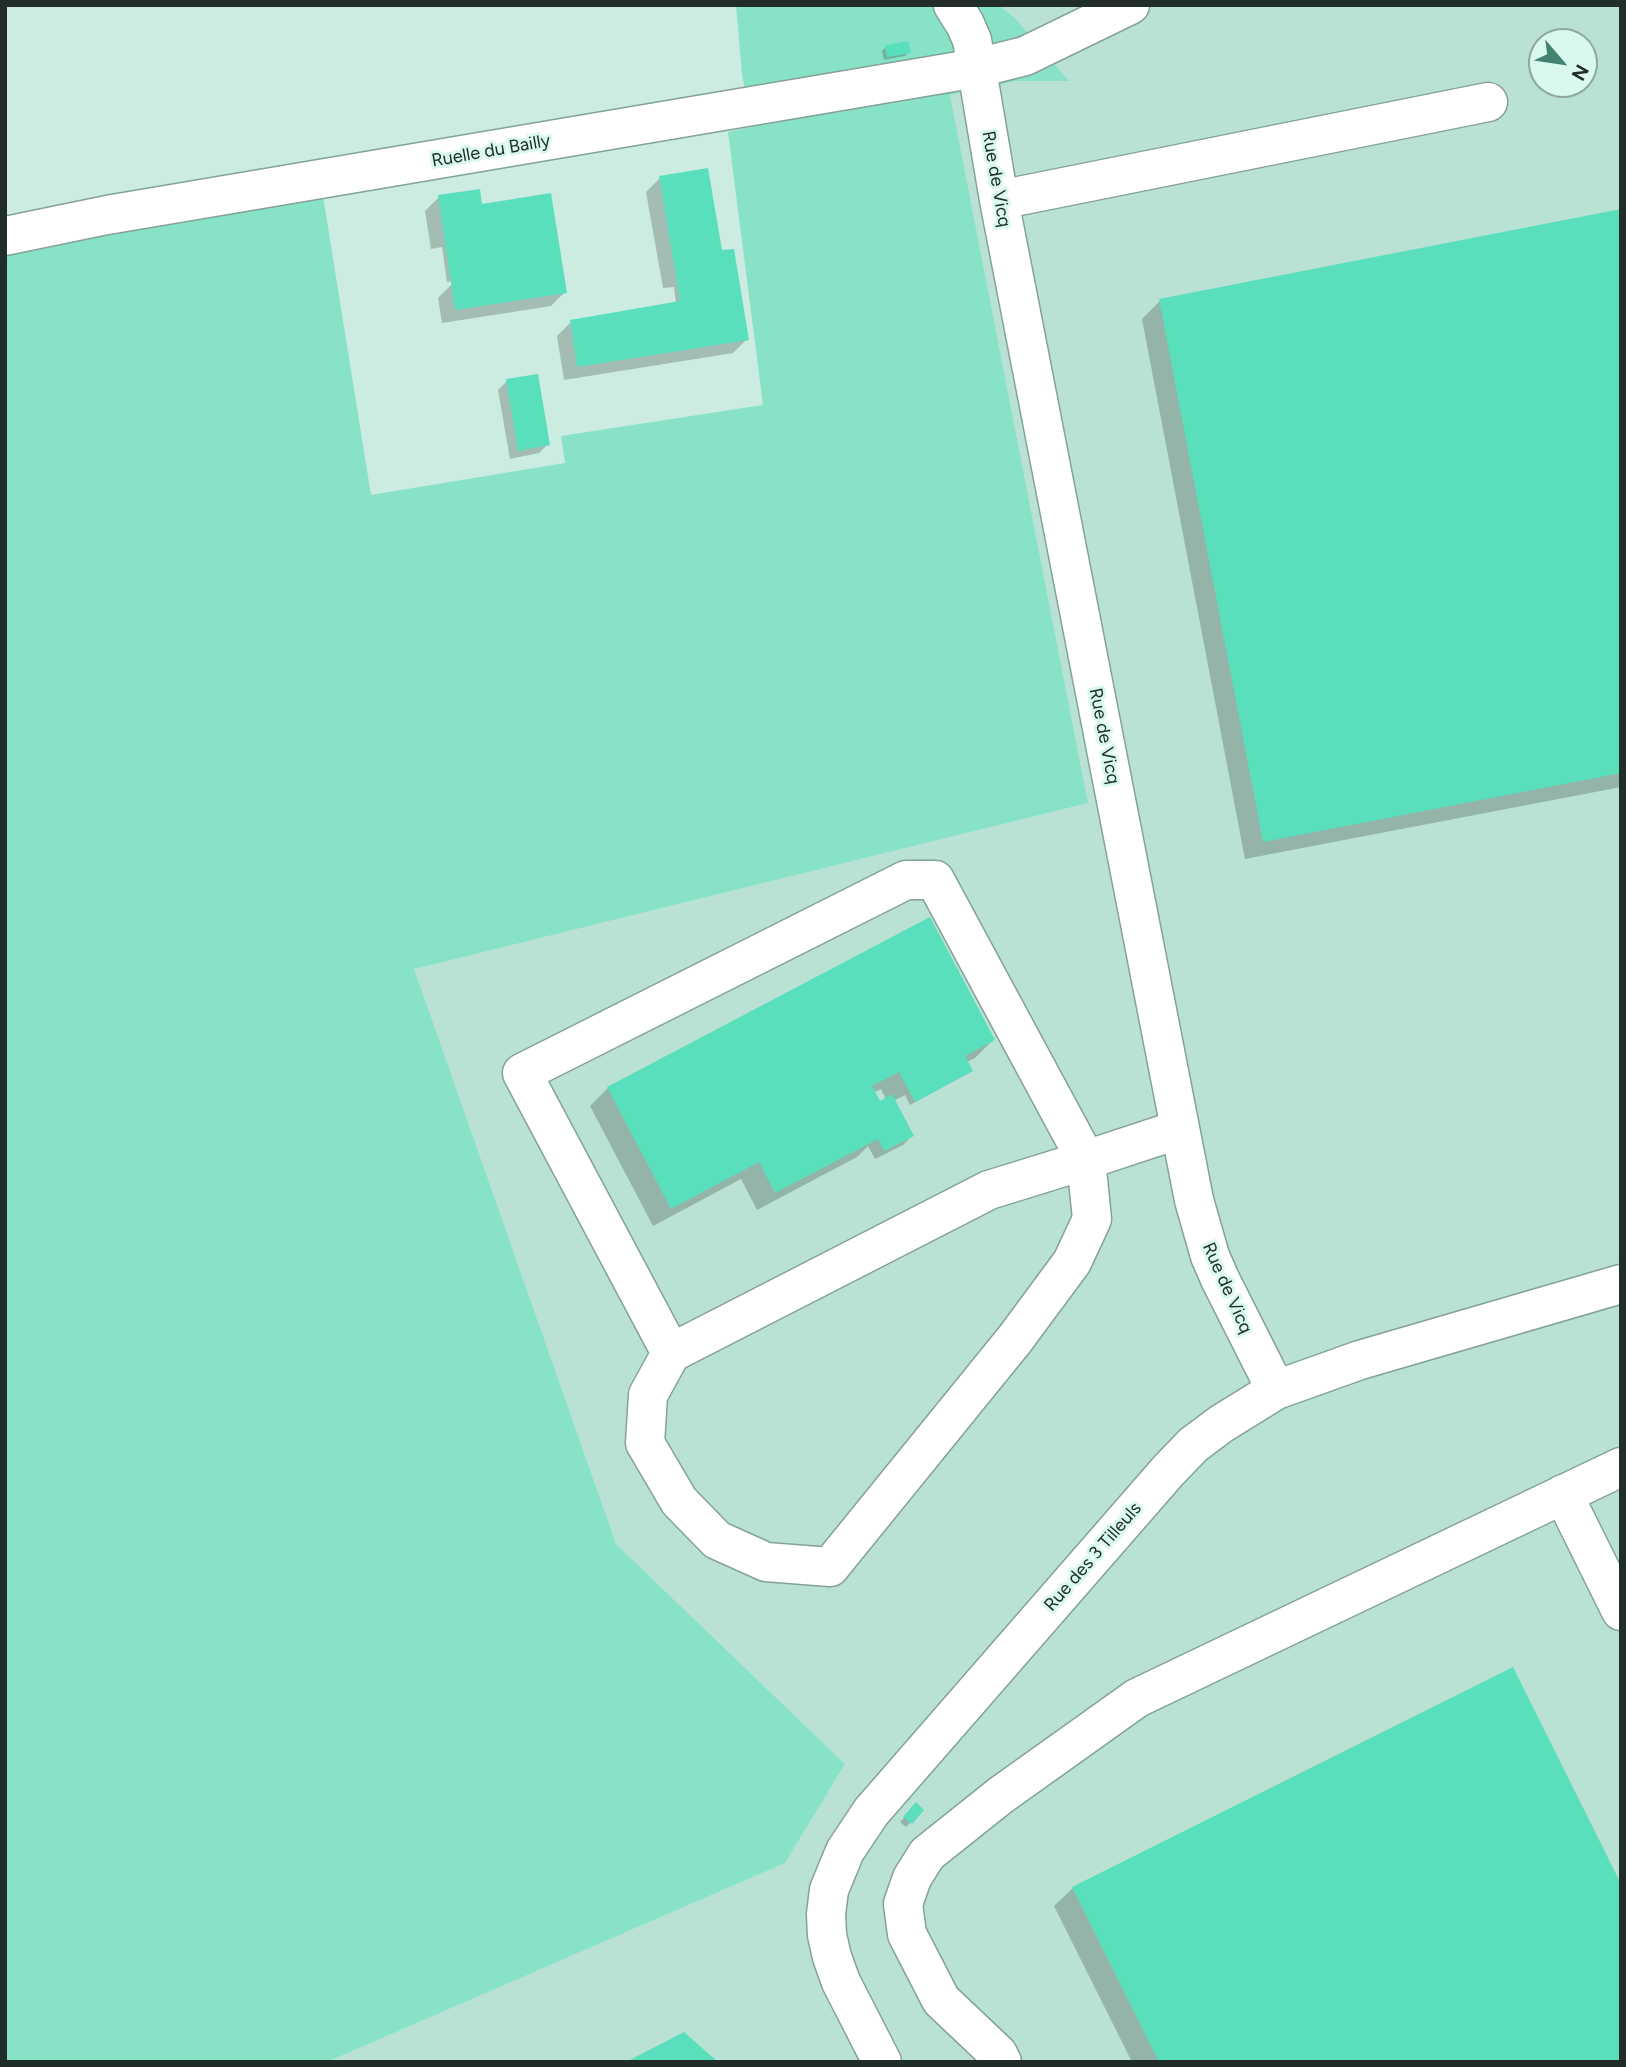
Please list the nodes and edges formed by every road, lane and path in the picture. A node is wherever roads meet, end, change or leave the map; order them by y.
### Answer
1 (953, 5) edge
2 (1130, 5) edge
3 (977, 68) junction
4 (1488, 102) dead end
5 (999, 200) junction
6 (5, 236) edge
7 (1180, 1129) junction
8 (1086, 1160) junction
9 (1621, 1284) edge
10 (671, 1353) junction
11 (1276, 1390) junction
12 (1621, 1467) edge
13 (1563, 1494) junction
14 (1621, 1611) edge
15 (882, 2062) edge
16 (1002, 2062) edge

1 - 3 street, Rue de Vicq
2 - 3 street, Ruelle du Bailly
3 - 5 street, Rue de Vicq
3 - 6 street, Ruelle du Bailly
4 - 5 street
5 - 7 street, Rue de Vicq
7 - 8 street
7 - 11 street, Rue de Vicq
8 - 10 street
8 - 10 street
8 - 10 street
9 - 11 street, Rue des 3 Tilleuls
11 - 15 street, Rue des 3 Tilleuls
12 - 13 street
13 - 14 street
13 - 16 street

